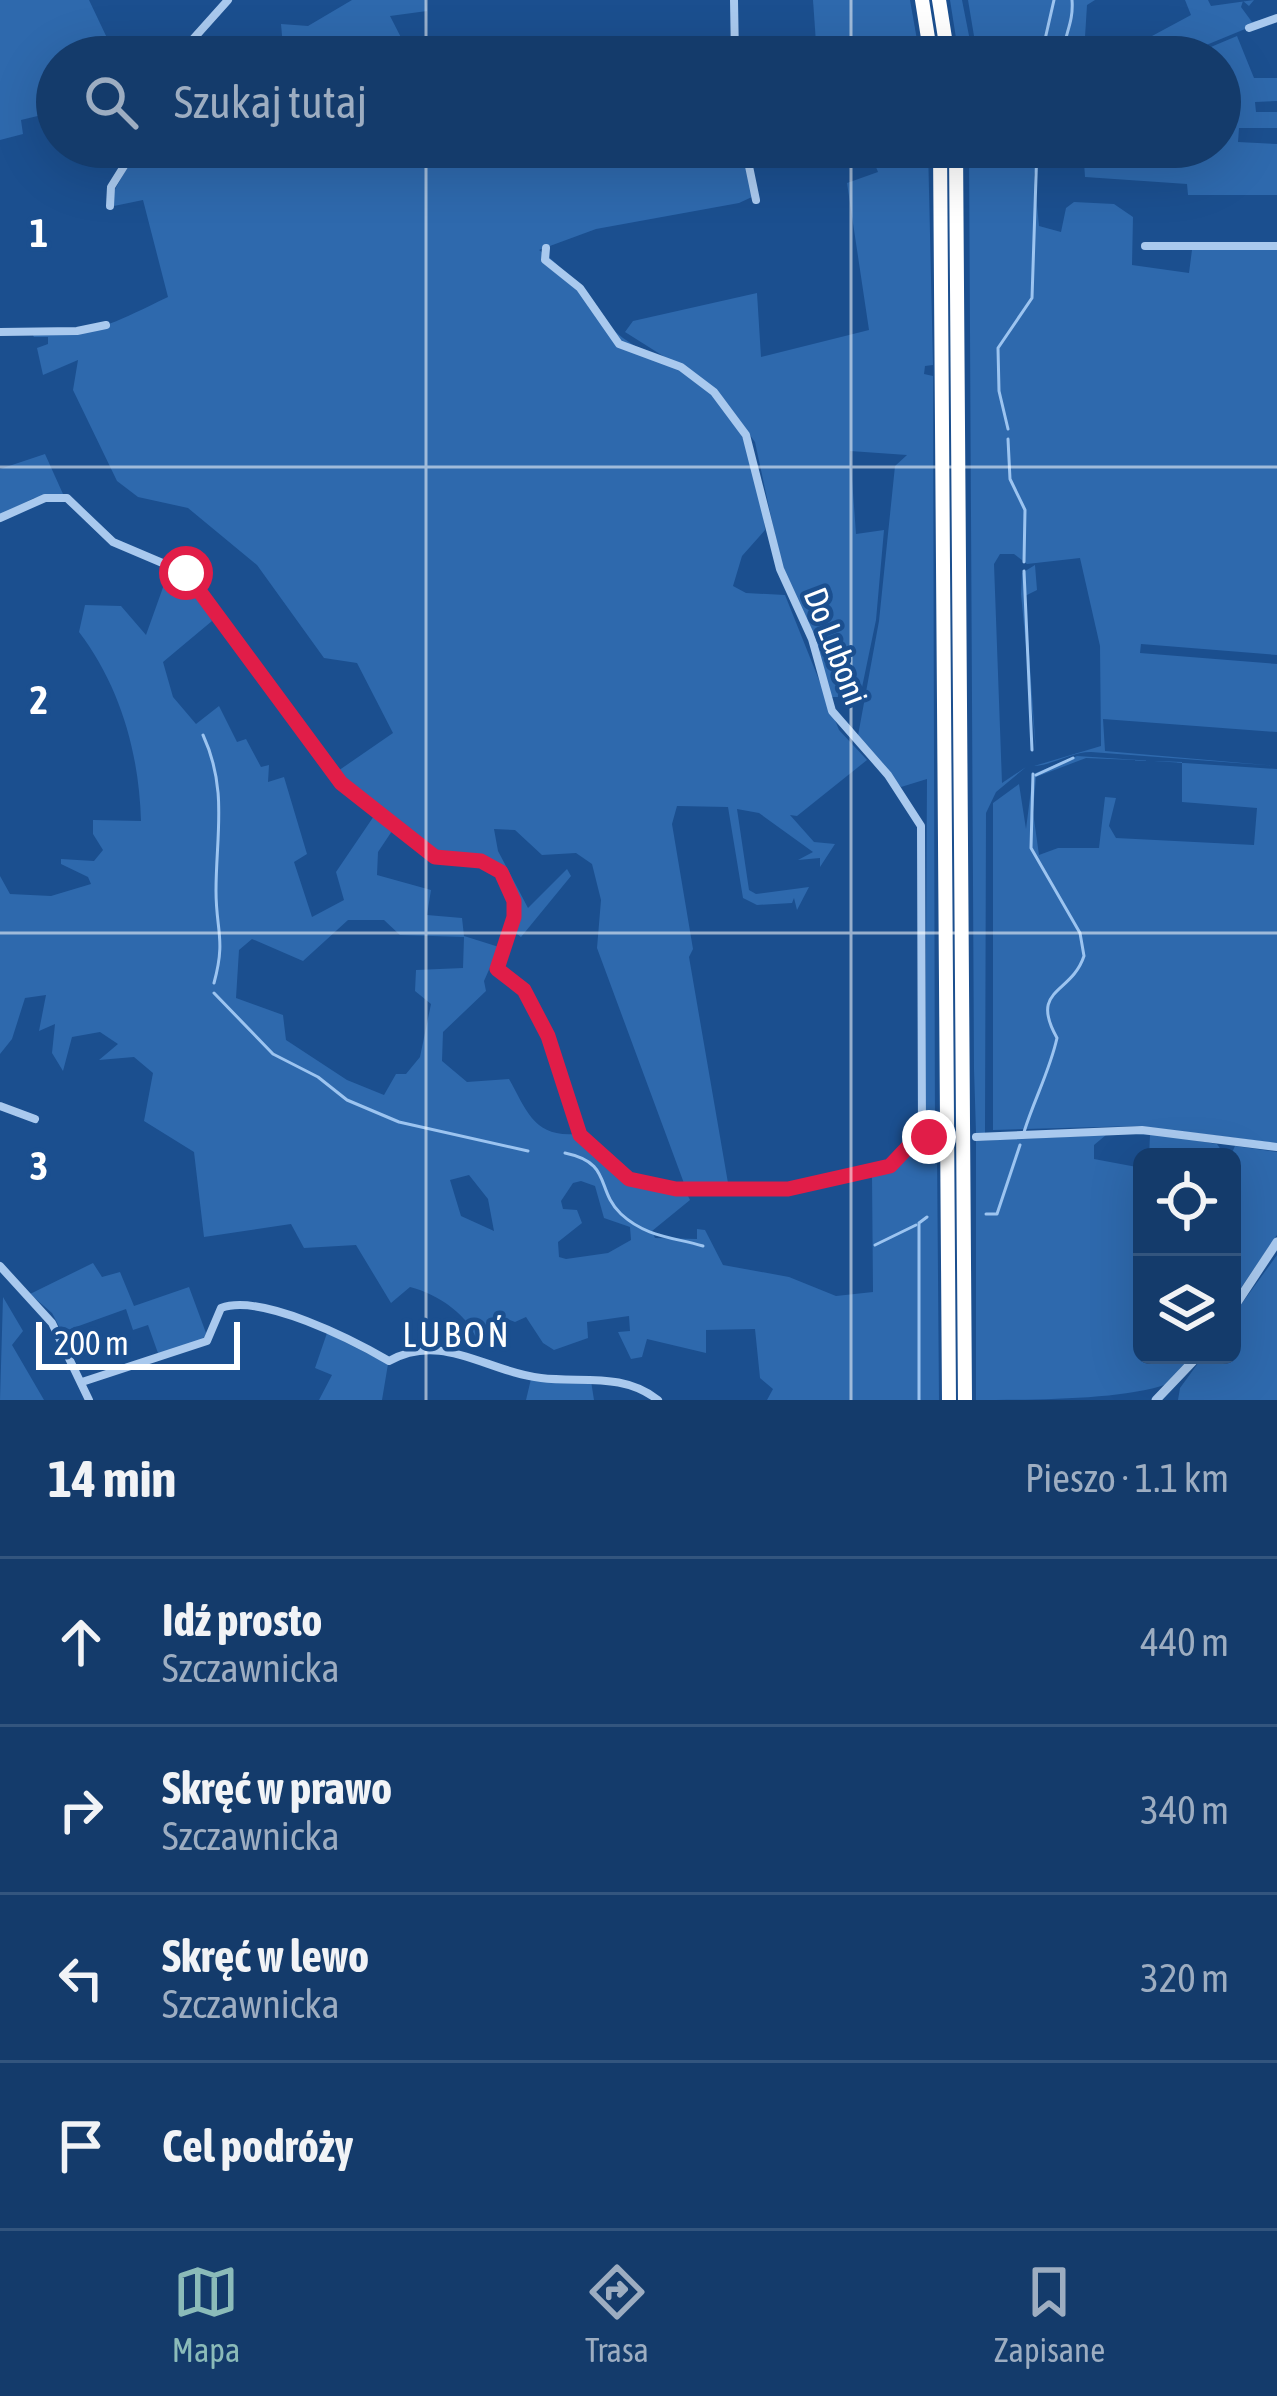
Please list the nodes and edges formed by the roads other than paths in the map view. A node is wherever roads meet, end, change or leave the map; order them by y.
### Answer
1 (228, 0) edge
2 (734, 0) edge
3 (922, 0) edge
4 (939, 0) edge
5 (1277, 18) edge
6 (1249, 28) dead end
7 (196, 36) edge
8 (735, 36) edge
9 (928, 36) edge
10 (945, 36) edge
11 (123, 168) edge
12 (749, 168) edge
13 (940, 168) edge
14 (956, 168) edge
15 (756, 200) dead end
16 (110, 206) dead end
17 (1145, 246) dead end
18 (1277, 246) edge
19 (546, 248) dead end
20 (106, 325) dead end
21 (0, 332) edge
22 (0, 518) edge
23 (0, 1106) edge
24 (35, 1119) dead end
25 (922, 1137) junction
26 (935, 1137) dead end
27 (976, 1137) dead end
28 (1277, 1147) edge
29 (1277, 1242) edge
30 (0, 1266) edge
31 (1241, 1296) edge
32 (1190, 1364) edge
33 (82, 1382) junction
34 (89, 1400) edge
35 (658, 1400) edge
36 (949, 1400) edge
37 (965, 1400) edge
38 (1156, 1400) edge

1 - 7 street
2 - 8 street
3 - 9 highway
4 - 10 highway
5 - 6 street
11 - 16 street
12 - 15 street
13 - 36 highway
14 - 37 highway
17 - 18 street
19 - 25 street, Do Luboni
20 - 21 street
22 - 25 street
23 - 24 street
25 - 26 street
27 - 28 street
29 - 31 street
30 - 33 street
32 - 38 street
33 - 34 street
33 - 35 street

